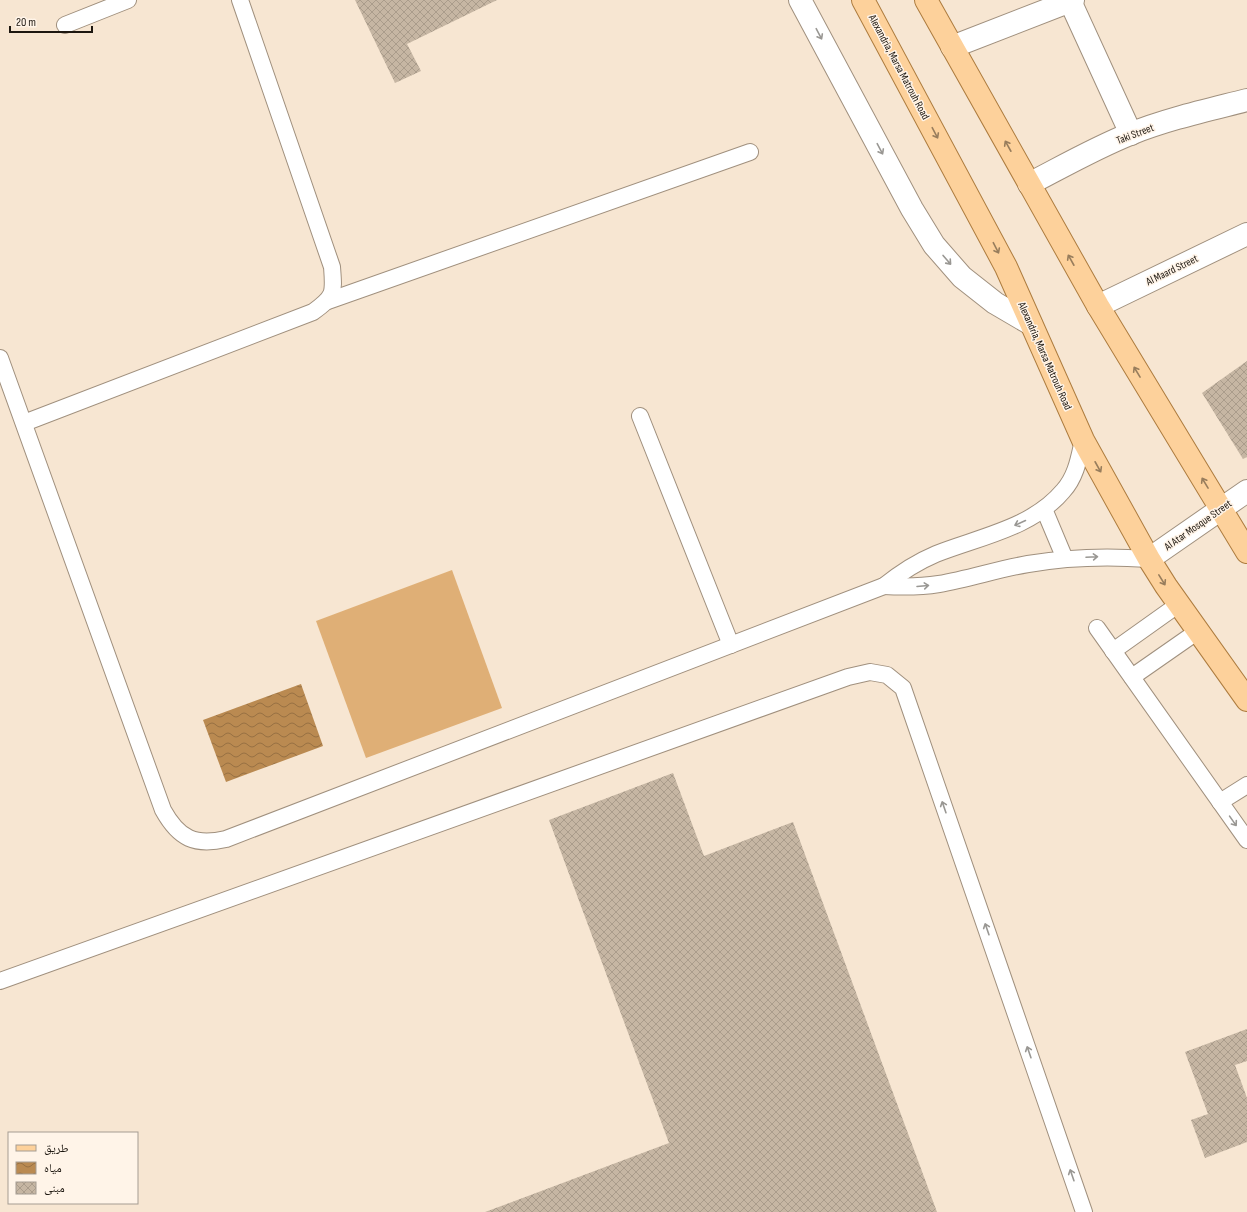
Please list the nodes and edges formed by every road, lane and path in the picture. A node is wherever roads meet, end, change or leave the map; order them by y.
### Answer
1 (128, 0) edge
2 (240, 0) edge
3 (800, 0) edge
4 (863, 0) edge
5 (926, 0) edge
6 (1072, 1) edge
7 (65, 25) dead end
8 (952, 47) junction
9 (1247, 100) edge
10 (1131, 134) junction
11 (750, 152) dead end
12 (1028, 184) junction
13 (1247, 234) edge
14 (328, 301) junction
15 (1098, 306) junction
16 (1031, 324) junction
17 (0, 358) edge
18 (640, 416) dead end
19 (24, 424) junction
20 (1083, 440) junction
21 (1247, 490) edge
22 (1044, 509) junction
23 (1221, 509) junction
24 (1247, 552) edge
25 (1065, 559) junction
26 (1149, 559) junction
27 (884, 586) junction
28 (1179, 604) junction
29 (1097, 628) dead end
30 (1198, 631) junction
31 (731, 645) junction
32 (1113, 651) junction
33 (1132, 677) junction
34 (1247, 700) edge
35 (1247, 785) edge
36 (1220, 802) junction
37 (1247, 840) edge
38 (0, 981) edge
39 (1084, 1212) edge

1 - 7 lane
2 - 14 lane
3 -> 16 street
4 -> 16 main road, Alexandria, Marsa Matrouh Road
5 - 8 main road
6 - 8 street
6 - 10 street
12 -> 8 main road
9 - 10 street, Taki Street
10 - 12 street, Taki Street
11 - 14 lane
15 -> 12 main road
13 - 15 street, Al Maard Street
14 - 19 lane
23 -> 15 main road
16 - 20 main road, Alexandria, Marsa Matrouh Road
17 - 19 lane
18 - 31 lane
19 - 31 lane
20 - 22 lane
20 -> 26 main road, Alexandria, Marsa Matrouh Road
21 - 23 street, Al Atar Mosque Street
22 - 25 lane
22 -> 27 lane
23 - 24 main road
23 - 26 street, Al Atar Mosque Street
25 -> 26 lane
27 -> 25 lane
26 -> 28 main road, Alexandria, Marsa Matrouh Road
27 - 31 lane
28 - 30 main road, Alexandria, Marsa Matrouh Road
28 - 32 lane
29 - 32 lane
30 - 33 lane
30 - 34 main road, Alexandria, Marsa Matrouh Road
32 - 33 lane
33 - 36 lane
35 - 36 lane
36 -> 37 lane
39 -> 38 lane

